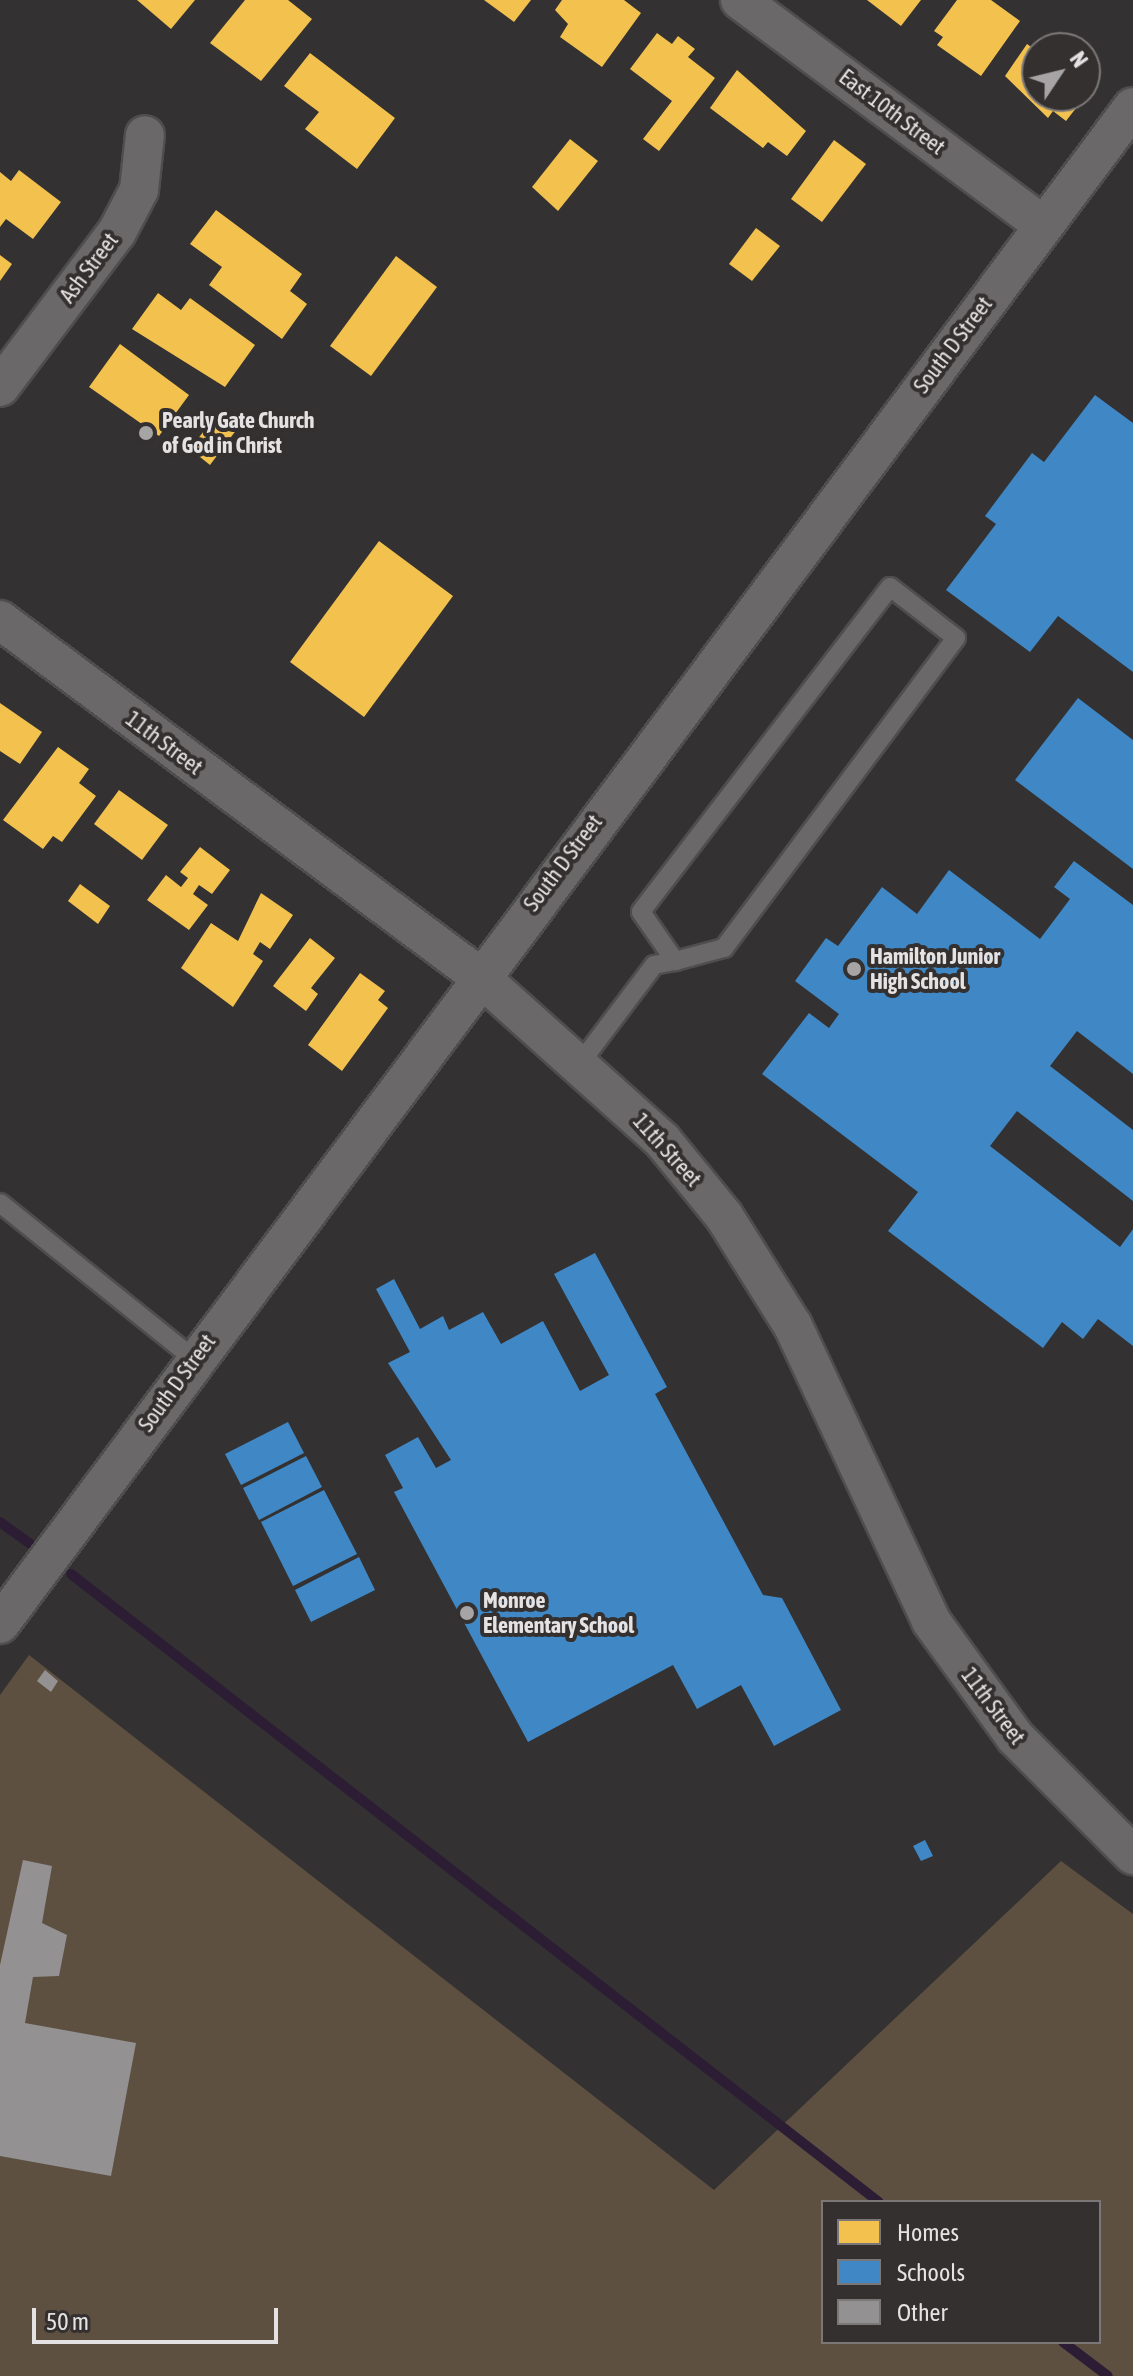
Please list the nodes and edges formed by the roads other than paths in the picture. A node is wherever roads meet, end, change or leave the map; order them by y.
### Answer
1 (740, 0) edge
2 (1133, 107) edge
3 (145, 135) dead end
4 (1043, 225) junction
5 (0, 387) edge
6 (0, 620) edge
7 (675, 961) junction
8 (479, 976) junction
9 (581, 1062) junction
10 (0, 1203) edge
11 (195, 1360) junction
12 (0, 1624) edge
13 (1133, 1855) edge

1 - 4 street, East 10th Street
2 - 4 street, South D Street
3 - 5 street, Ash Street
4 - 8 street, South D Street
6 - 8 street, 11th Street
7 - 7 lane
7 - 9 lane
8 - 9 street, 11th Street
8 - 11 street, South D Street
9 - 13 street, 11th Street
10 - 11 lane
11 - 12 street, South D Street

